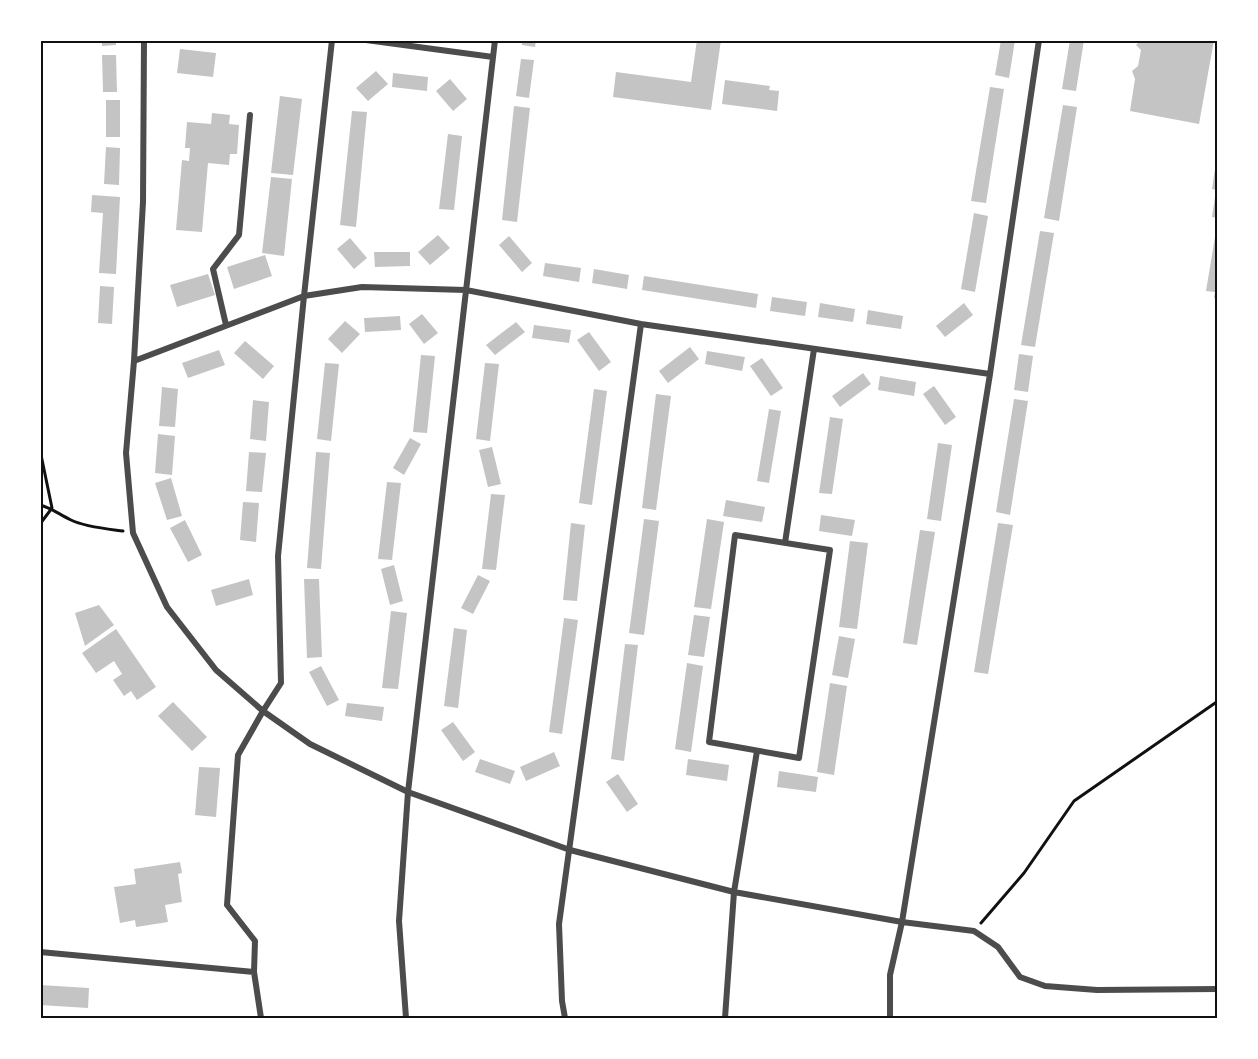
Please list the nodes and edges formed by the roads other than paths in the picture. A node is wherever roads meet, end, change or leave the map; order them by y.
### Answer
1 (144, 40) edge
2 (332, 40) edge
3 (366, 40) edge
4 (495, 40) edge
5 (1039, 40) edge
6 (493, 57) junction
7 (250, 115) dead end
8 (466, 290) junction
9 (304, 296) junction
10 (641, 324) junction
11 (226, 325) junction
12 (814, 349) junction
13 (134, 361) junction
14 (990, 374) junction
15 (785, 543) junction
16 (263, 711) junction
17 (757, 751) junction
18 (408, 792) junction
19 (570, 850) junction
20 (734, 892) junction
21 (902, 922) junction
22 (40, 952) edge
23 (254, 972) junction
24 (1218, 989) edge
25 (261, 1018) edge
26 (406, 1018) edge
27 (565, 1018) edge
28 (725, 1018) edge
29 (890, 1018) edge

1 - 13 street
2 - 9 street
3 - 6 street
4 - 6 street
5 - 14 street
6 - 8 street
7 - 11 street
8 - 9 street
8 - 10 street
8 - 18 street
9 - 11 street
9 - 16 street
10 - 12 street
10 - 19 street
11 - 13 street
12 - 14 street
12 - 15 street
13 - 16 street
14 - 21 street
15 - 17 street
15 - 17 street
16 - 18 street
16 - 23 street
17 - 20 street
18 - 19 street
18 - 26 street
19 - 20 street
19 - 27 street
20 - 21 street
20 - 28 street
21 - 24 street
21 - 29 street
22 - 23 street
23 - 25 street

